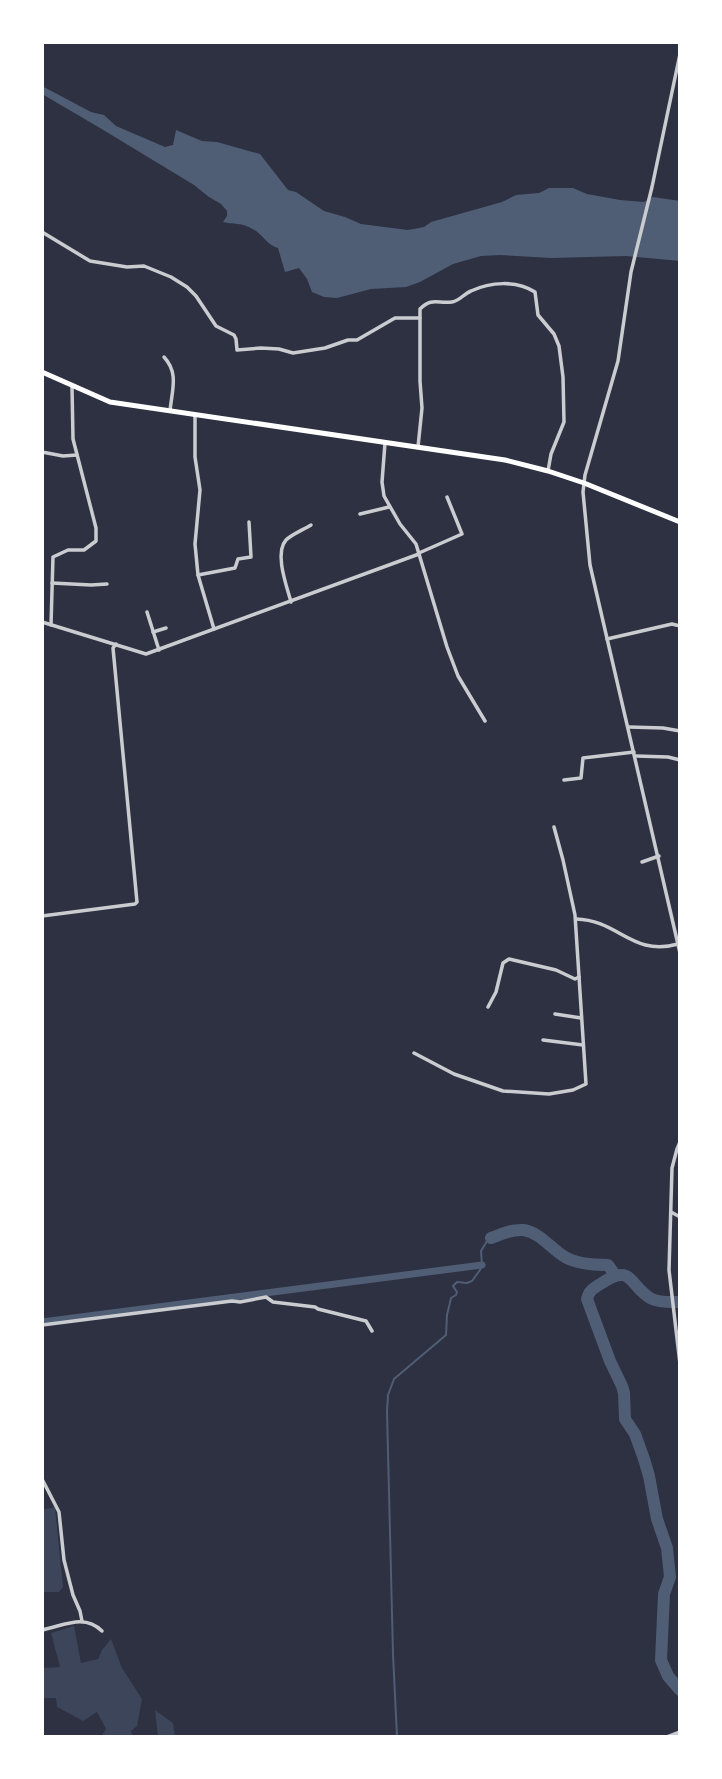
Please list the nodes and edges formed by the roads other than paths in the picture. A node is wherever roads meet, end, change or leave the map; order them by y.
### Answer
1 (680, 54) edge
2 (42, 232) edge
3 (420, 318) junction
4 (164, 357) dead end
5 (42, 372) edge
6 (72, 386) junction
7 (169, 411) junction
8 (195, 415) junction
9 (385, 443) junction
10 (418, 447) junction
11 (42, 452) edge
12 (77, 455) junction
13 (548, 471) junction
14 (584, 483) junction
15 (447, 497) dead end
16 (390, 507) junction
17 (360, 514) dead end
18 (249, 522) dead end
19 (680, 522) edge
20 (311, 525) dead end
21 (419, 553) junction
22 (198, 575) junction
23 (52, 583) junction
24 (107, 584) dead end
25 (291, 602) junction
26 (147, 612) dead end
27 (42, 622) edge
28 (51, 625) junction
29 (680, 626) edge
30 (166, 628) dead end
31 (214, 629) junction
32 (153, 632) junction
33 (607, 639) junction
34 (116, 644) junction
35 (159, 650) junction
36 (485, 721) dead end
37 (629, 727) junction
38 (680, 731) edge
39 (635, 754) junction
40 (680, 760) edge
41 (564, 780) dead end
42 (554, 827) dead end
43 (659, 856) junction
44 (642, 862) dead end
45 (42, 916) edge
46 (576, 919) junction
47 (678, 944) junction
48 (680, 953) edge
49 (579, 975) junction
50 (488, 1007) dead end
51 (555, 1014) dead end
52 (581, 1018) junction
53 (543, 1040) dead end
54 (583, 1045) junction
55 (414, 1053) dead end
56 (680, 1144) edge
57 (671, 1212) junction
58 (680, 1217) edge
59 (674, 1319) junction
60 (680, 1320) edge
61 (42, 1325) edge
62 (372, 1331) dead end
63 (680, 1364) edge
64 (42, 1479) edge
65 (82, 1621) junction
66 (42, 1630) edge
67 (102, 1631) dead end
68 (680, 1732) edge
69 (667, 1737) edge

1 - 14 street
2 - 3 street
3 - 10 street
3 - 13 street
4 - 7 street
5 - 6 main road
6 - 7 main road
6 - 12 street
7 - 8 main road
8 - 9 main road
8 - 22 street
9 - 10 main road
9 - 16 street
10 - 13 main road
11 - 12 street
12 - 23 street
13 - 14 main road
14 - 19 main road
14 - 33 street
15 - 21 street
16 - 17 street
16 - 21 street
18 - 22 street
20 - 25 street
21 - 25 street
21 - 36 street
22 - 31 street
23 - 24 street
23 - 28 street
25 - 31 street
26 - 32 street
27 - 28 street
28 - 34 street
29 - 33 street
30 - 32 street
31 - 35 street
32 - 35 street
33 - 37 street
34 - 35 street
34 - 45 street
37 - 38 street
37 - 39 street
39 - 40 street
39 - 41 street
39 - 43 street
42 - 46 street
43 - 44 street
43 - 47 street
46 - 47 street
46 - 49 street
47 - 48 street
49 - 50 street
49 - 52 street
51 - 52 street
52 - 54 street
53 - 54 street
54 - 55 street
56 - 57 street
57 - 58 street
57 - 59 street
59 - 60 street
59 - 63 street
61 - 62 street
64 - 65 street
65 - 66 street
65 - 67 street
68 - 69 street

